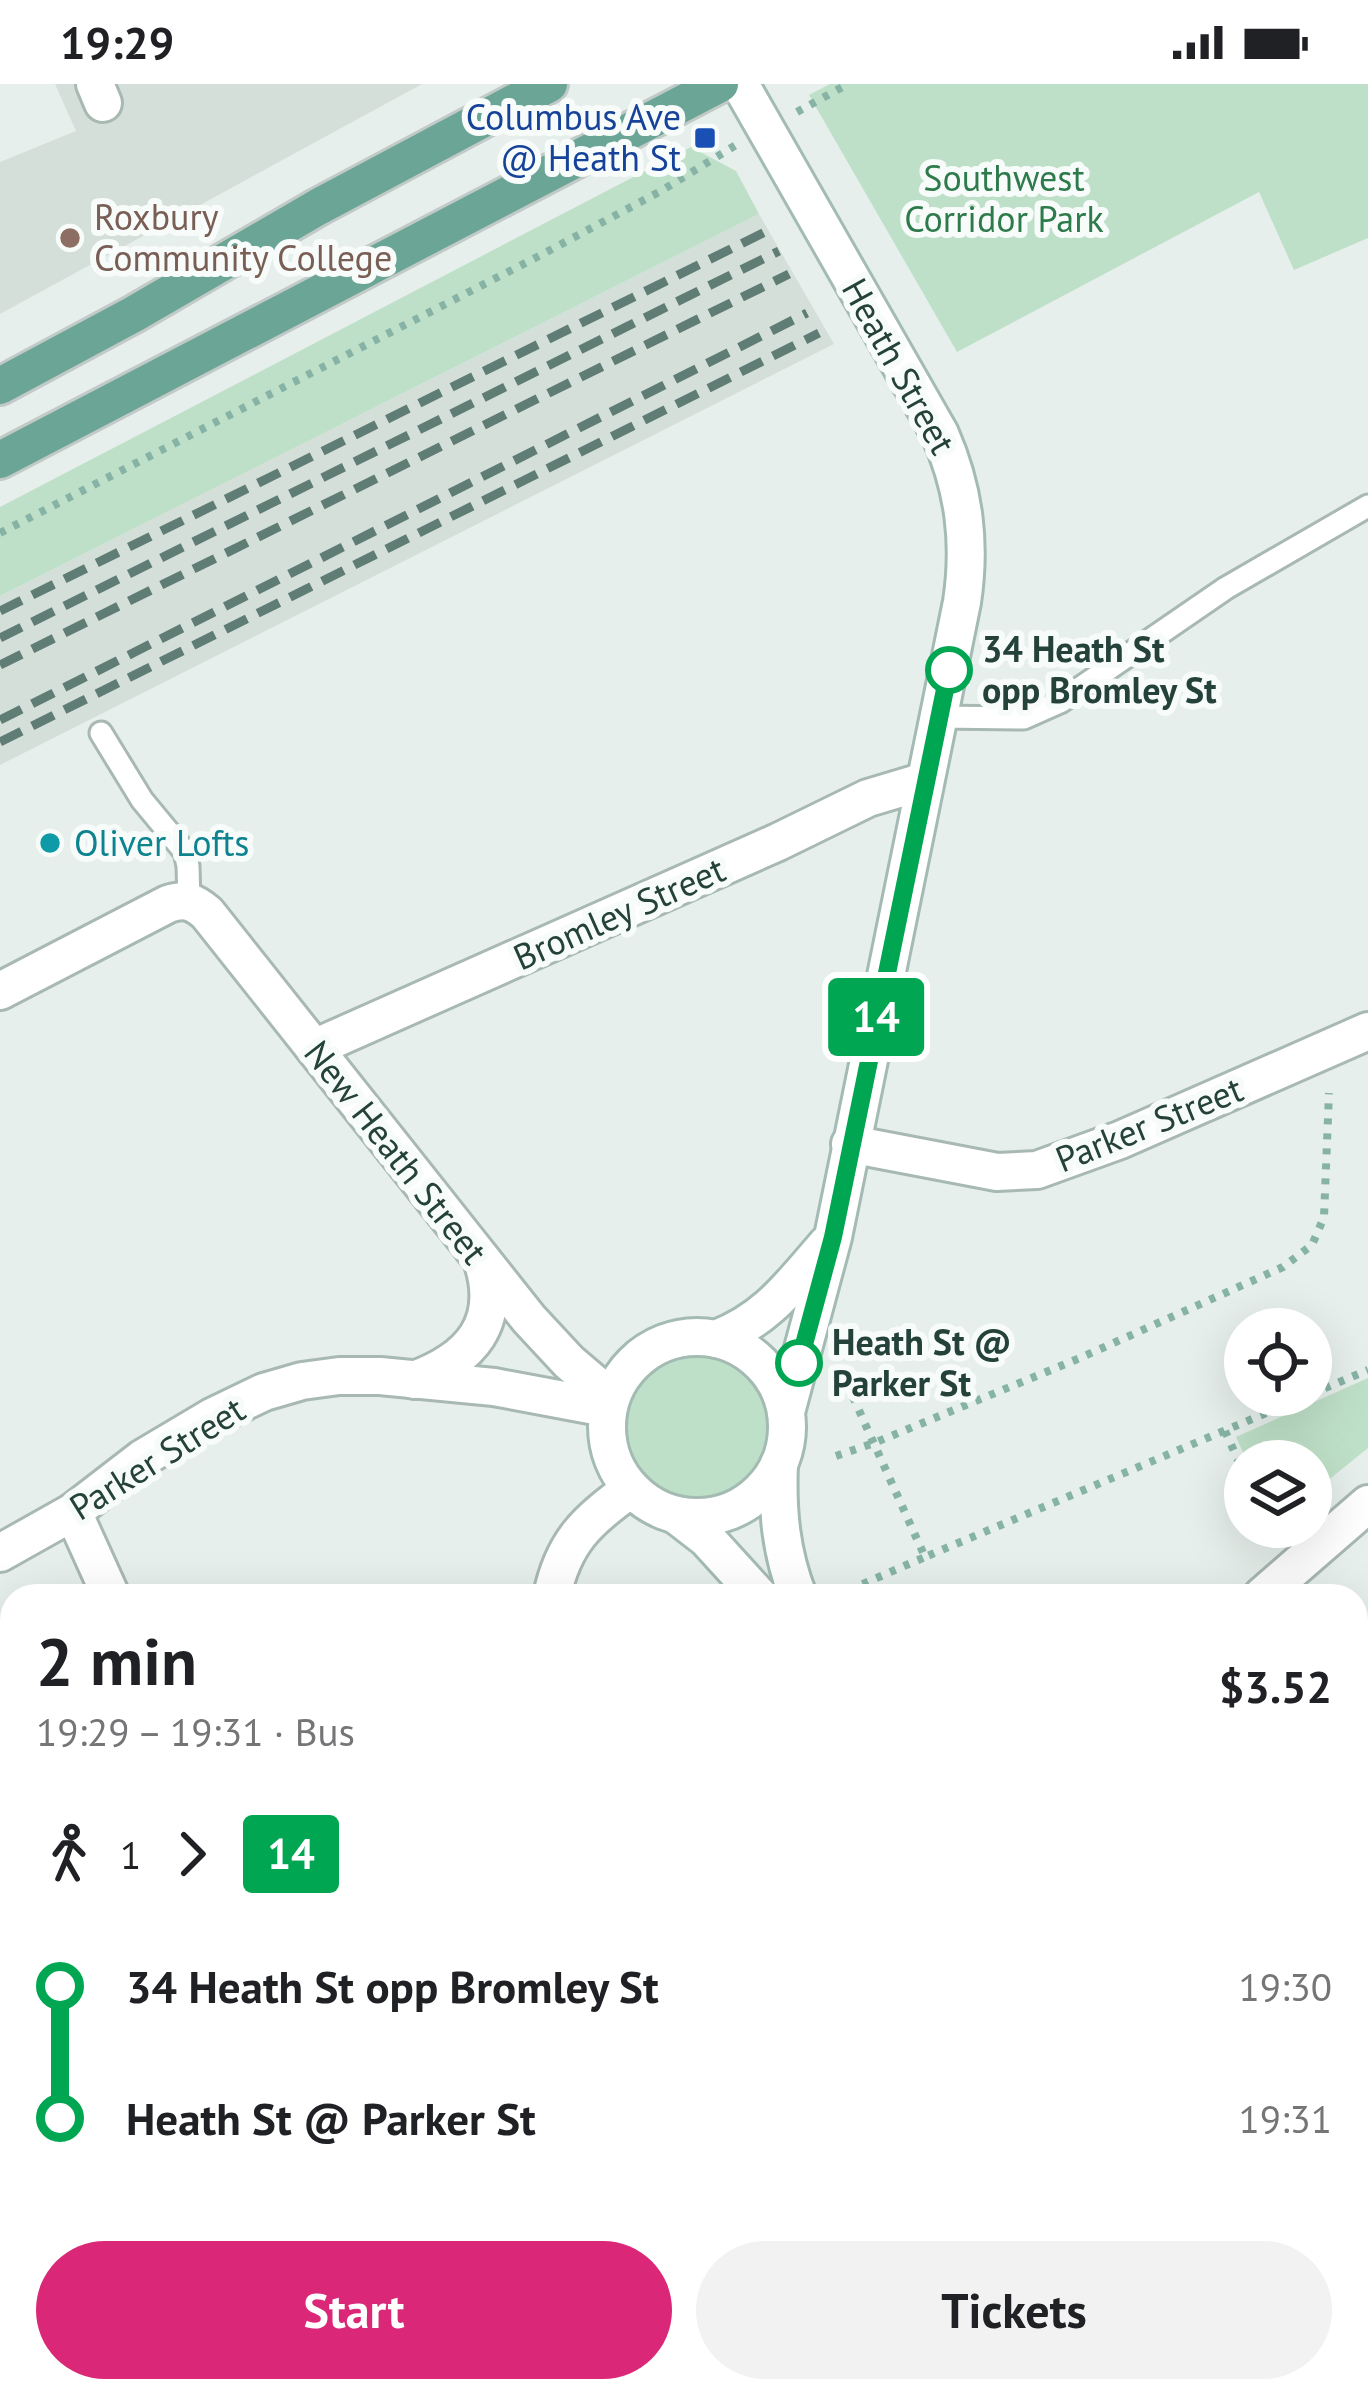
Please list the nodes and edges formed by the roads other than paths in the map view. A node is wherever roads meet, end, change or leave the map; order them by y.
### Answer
1 (549, 84) edge
2 (720, 84) edge
3 (740, 84) edge
4 (0, 386) edge
5 (0, 460) edge
6 (1368, 506) edge
7 (938, 717) junction
8 (101, 733) dead end
9 (925, 781) junction
10 (189, 901) junction
11 (0, 991) edge
12 (1368, 1031) edge
13 (314, 1048) junction
14 (850, 1144) junction
15 (833, 1237) junction
16 (482, 1260) junction
17 (716, 1339) junction
18 (414, 1380) junction
19 (608, 1403) junction
20 (786, 1412) junction
21 (779, 1464) junction
22 (631, 1489) junction
23 (1368, 1504) edge
24 (73, 1512) junction
25 (676, 1515) junction
26 (0, 1553) edge
27 (106, 1584) edge
28 (555, 1584) edge
29 (748, 1584) edge
30 (793, 1584) edge
31 (1276, 1584) edge

1 - 4 main road
2 - 5 main road
3 - 7 street, Heath Street
6 - 7 lane
7 - 9 street, Heath Street
8 - 10 lane
9 - 13 street, Bromley Street
9 - 14 street, Heath Street
10 - 11 street
10 - 13 street, New Heath Street
12 - 14 street, Parker Street
13 - 16 street, New Heath Street
14 - 15 street, Heath Street
15 - 17 street
15 - 20 street, Heath Street
16 - 18 street
16 - 19 street, New Heath Street
17 - 19 street
17 - 20 street
18 - 19 street, Parker Street
18 - 24 street, Parker Street
19 - 22 street
20 - 21 street
21 - 25 street
21 - 30 street
22 - 25 street
22 - 28 street
23 - 31 street
24 - 26 street, Parker Street
24 - 27 street
25 - 29 street

